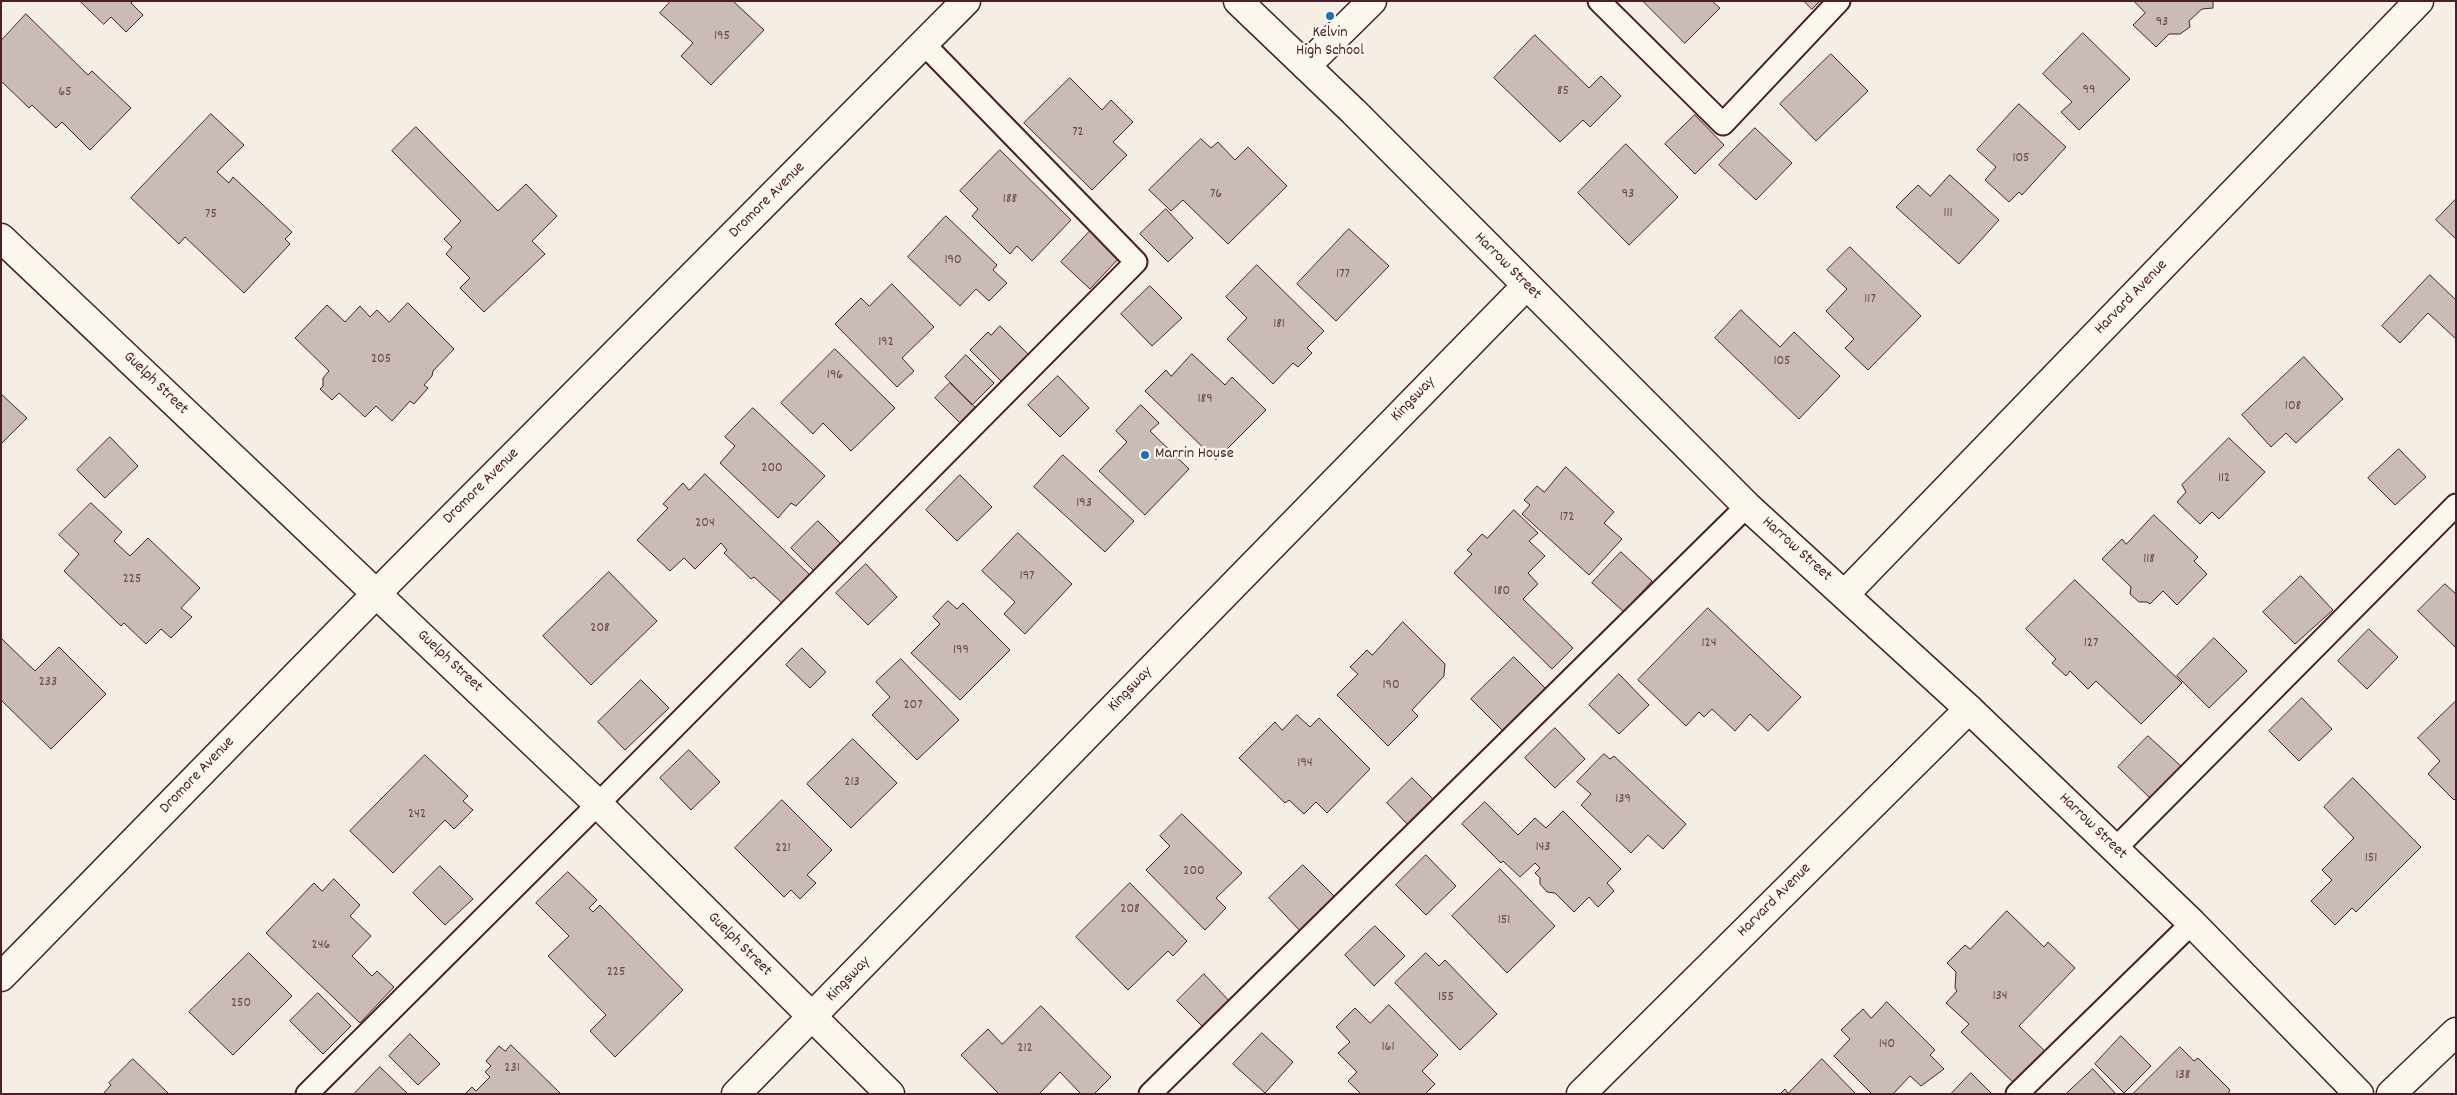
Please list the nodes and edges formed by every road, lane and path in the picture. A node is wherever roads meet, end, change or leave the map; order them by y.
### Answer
1 (966, 1) edge
2 (1238, 1) edge
3 (1372, 1) edge
4 (1599, 1) edge
5 (1839, 1) edge
6 (2419, 1) edge
7 (924, 44) junction
8 (1306, 66) junction
9 (1, 238) edge
10 (1526, 286) junction
11 (2456, 505) edge
12 (1747, 506) junction
13 (376, 594) junction
14 (1845, 594) junction
15 (1969, 709) junction
16 (598, 804) junction
17 (2115, 849) junction
18 (2192, 923) junction
19 (1, 977) edge
20 (812, 1018) junction
21 (2456, 1032) edge
22 (307, 1094) edge
23 (736, 1094) edge
24 (890, 1094) edge
25 (1150, 1094) edge
26 (1581, 1094) edge
27 (2017, 1094) edge
28 (2359, 1094) edge
29 (2391, 1094) edge

1 - 7 street, Dromore Avenue
2 - 8 street, Harrow Street
3 - 8 street
4 - 5 lane
6 - 14 street, Harvard Avenue
7 - 13 street, Dromore Avenue
7 - 16 lane
8 - 10 street, Harrow Street
9 - 13 street, Guelph Street
10 - 12 street, Harrow Street
10 - 20 street, Kingsway
11 - 17 lane
12 - 14 street, Harrow Street
12 - 25 lane
13 - 16 street, Guelph Street
13 - 19 street, Dromore Avenue
14 - 15 street, Harrow Street
15 - 17 street, Harrow Street
15 - 26 street, Harvard Avenue
16 - 20 street, Guelph Street
16 - 22 lane
17 - 18 street, Harrow Street
18 - 27 lane
18 - 28 street, Harrow Street
20 - 23 street, Kingsway
20 - 24 street, Guelph Street
21 - 29 street

